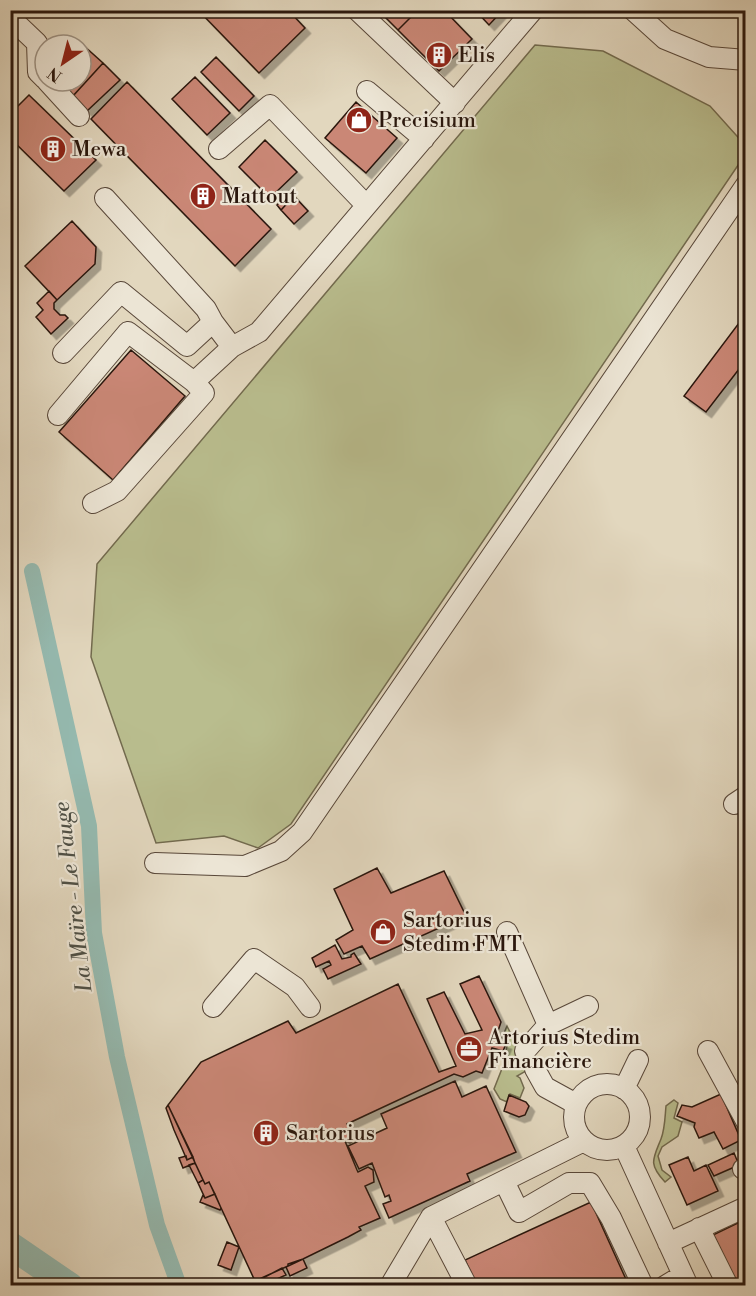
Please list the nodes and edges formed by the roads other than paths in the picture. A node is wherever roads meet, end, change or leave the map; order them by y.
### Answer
1 (357, 10) edge
2 (533, 10) edge
3 (644, 14) edge
4 (19, 21) edge
5 (33, 38) edge
6 (746, 60) edge
7 (367, 91) dead end
8 (58, 93) edge
9 (455, 103) junction
10 (79, 116) dead end
11 (424, 139) junction
12 (219, 149) dead end
13 (746, 185) edge
14 (105, 198) dead end
15 (366, 205) junction
16 (213, 322) junction
17 (231, 347) junction
18 (63, 353) dead end
19 (194, 382) junction
20 (58, 415) dead end
21 (93, 503) dead end
22 (155, 863) dead end
23 (507, 932) dead end
24 (213, 1006) dead end
25 (588, 1006) dead end
26 (310, 1007) dead end
27 (549, 1025) junction
28 (525, 1051) dead end
29 (708, 1051) dead end
30 (638, 1060) dead end
31 (535, 1069) dead end
32 (624, 1089) junction
33 (576, 1104) junction
34 (746, 1121) edge
35 (584, 1141) junction
36 (624, 1146) junction
37 (504, 1181) junction
38 (746, 1208) edge
39 (431, 1217) junction
40 (699, 1228) junction
41 (668, 1243) junction
42 (686, 1280) edge
43 (390, 1286) edge
44 (467, 1286) edge
45 (644, 1286) edge
46 (665, 1286) edge
47 (728, 1286) edge

1 - 9 street
2 - 9 street
3 - 6 street
4 - 5 street
7 - 11 street
8 - 10 street
9 - 11 street
11 - 15 street
12 - 15 street
13 - 22 street
14 - 16 street
15 - 17 street
16 - 17 street
16 - 18 street
17 - 19 street
19 - 20 street
19 - 21 street
23 - 27 street
24 - 26 street
25 - 27 street
27 - 28 street
29 - 34 street
30 - 32 street
31 - 33 street
32 - 33 street
32 - 36 street
33 - 35 street
35 - 36 street
35 - 37 street
36 - 41 street
37 - 39 street
37 - 45 street
38 - 40 street
39 - 43 street
39 - 44 street
40 - 41 street
40 - 47 street
41 - 42 street
42 - 46 street

